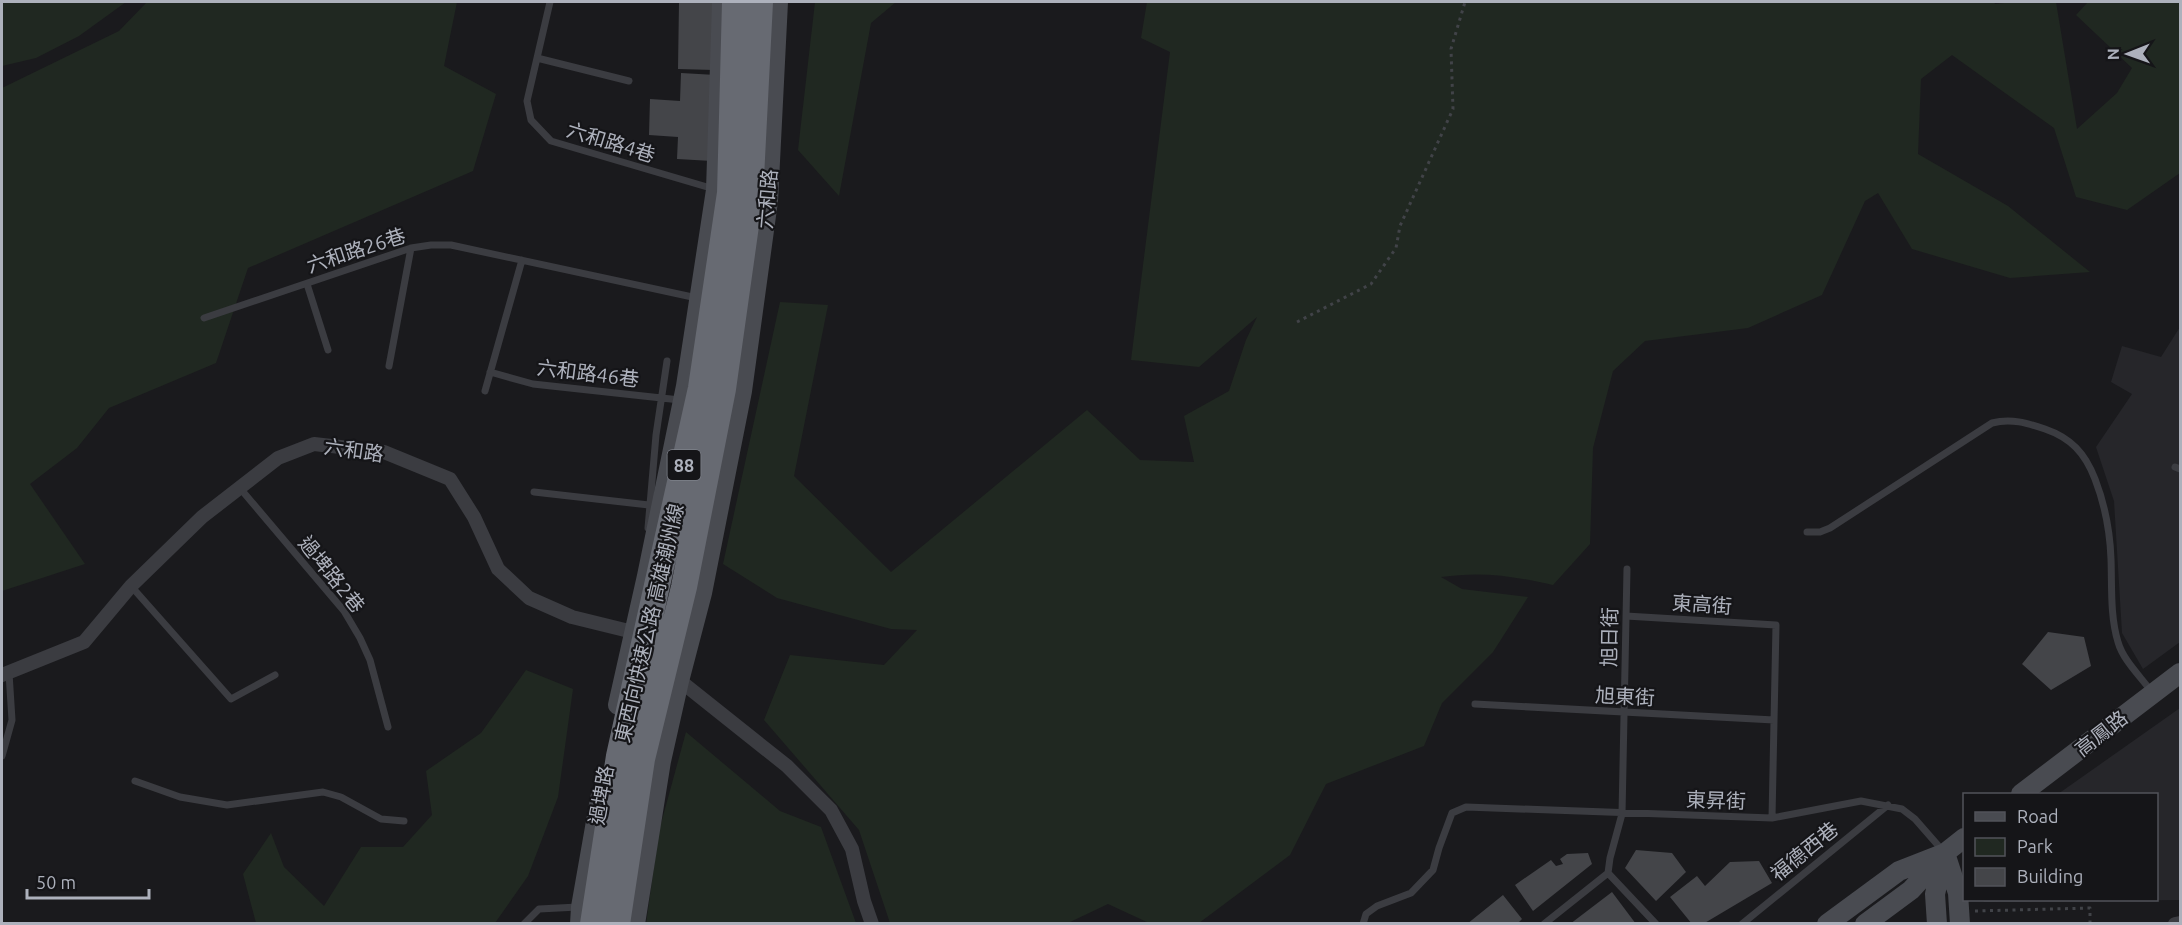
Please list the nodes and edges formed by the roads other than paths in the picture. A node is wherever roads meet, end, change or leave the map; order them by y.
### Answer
1 (550, 2) edge
2 (722, 2) edge
3 (735, 2) edge
4 (760, 2) edge
5 (778, 2) edge
6 (537, 58) junction
7 (629, 81) dead end
8 (716, 190) junction
9 (411, 248) junction
10 (522, 260) junction
11 (307, 284) junction
12 (699, 299) junction
13 (204, 318) dead end
14 (328, 350) dead end
15 (667, 361) dead end
16 (389, 366) dead end
17 (490, 372) junction
18 (485, 391) dead end
19 (661, 398) junction
20 (683, 400) junction
21 (239, 487) junction
22 (534, 492) dead end
23 (649, 505) junction
24 (1807, 532) dead end
25 (652, 552) junction
26 (1627, 569) dead end
27 (131, 586) junction
28 (1626, 616) junction
29 (633, 632) junction
30 (2181, 673) edge
31 (5, 674) edge
32 (275, 675) dead end
33 (679, 681) junction
34 (2153, 693) junction
35 (1475, 704) dead end
36 (1624, 713) junction
37 (1774, 720) junction
38 (388, 727) dead end
39 (2, 756) edge
40 (135, 780) dead end
41 (2024, 793) edge
42 (1887, 805) junction
43 (1622, 813) junction
44 (1772, 818) junction
45 (404, 821) dead end
46 (1963, 840) edge
47 (1945, 853) junction
48 (1608, 873) junction
49 (585, 918) edge
50 (1960, 918) edge
51 (2181, 923) edge
52 (524, 924) edge
53 (617, 924) edge
54 (635, 924) edge
55 (872, 924) edge
56 (1363, 924) edge
57 (1544, 924) edge
58 (1656, 924) edge
59 (1742, 924) edge
60 (1827, 924) edge
61 (1865, 924) edge
62 (1937, 924) edge
63 (2175, 924) edge

1 - 6 lane, 六和路4巷
2 - 8 main road
3 - 49 highway, 東西向快速公路 高雄潮州線 / 88, bridge
4 - 53 highway, 東西向快速公路 高雄潮州線 / 88, bridge
5 - 33 main road, 六和路
6 - 7 lane
6 - 8 lane, 六和路4巷
8 - 12 main road
9 - 10 lane, 六和路26巷
9 - 11 lane, 六和路26巷
9 - 16 lane
10 - 12 lane, 六和路26巷
10 - 17 lane
11 - 13 lane, 六和路26巷
11 - 14 lane
12 - 20 main road
15 - 19 lane
17 - 18 lane
17 - 19 lane, 六和路46巷
19 - 20 lane, 六和路46巷
19 - 23 lane
20 - 25 main road
21 - 27 street, 六和路
21 - 29 street, 六和路
21 - 38 lane, 過埤路2巷
22 - 23 lane
23 - 25 lane
24 - 34 lane
25 - 29 main road
26 - 28 lane, 旭日街
27 - 31 street, 六和路
27 - 32 lane
28 - 36 lane, 旭日街
28 - 37 lane, 東高街
29 - 33 street
29 - 49 main road, 過埤路
30 - 34 main road, 高鳳路
31 - 39 lane
33 - 54 main road
33 - 55 street
34 - 41 main road, 高鳳路
35 - 36 lane, 旭東街
36 - 37 lane, 旭東街
36 - 43 lane, 旭日街
37 - 44 lane
40 - 45 lane
42 - 44 lane, 東昇街
42 - 47 lane, 東昇街
42 - 59 lane, 福德西巷
43 - 44 lane, 東昇街
43 - 48 lane, 旭日街
43 - 56 lane, 東昇街
46 - 47 main road
47 - 50 main road
47 - 60 main road
47 - 61 main road
47 - 62 main road
48 - 57 lane
48 - 58 lane
49 - 52 lane
51 - 63 street

